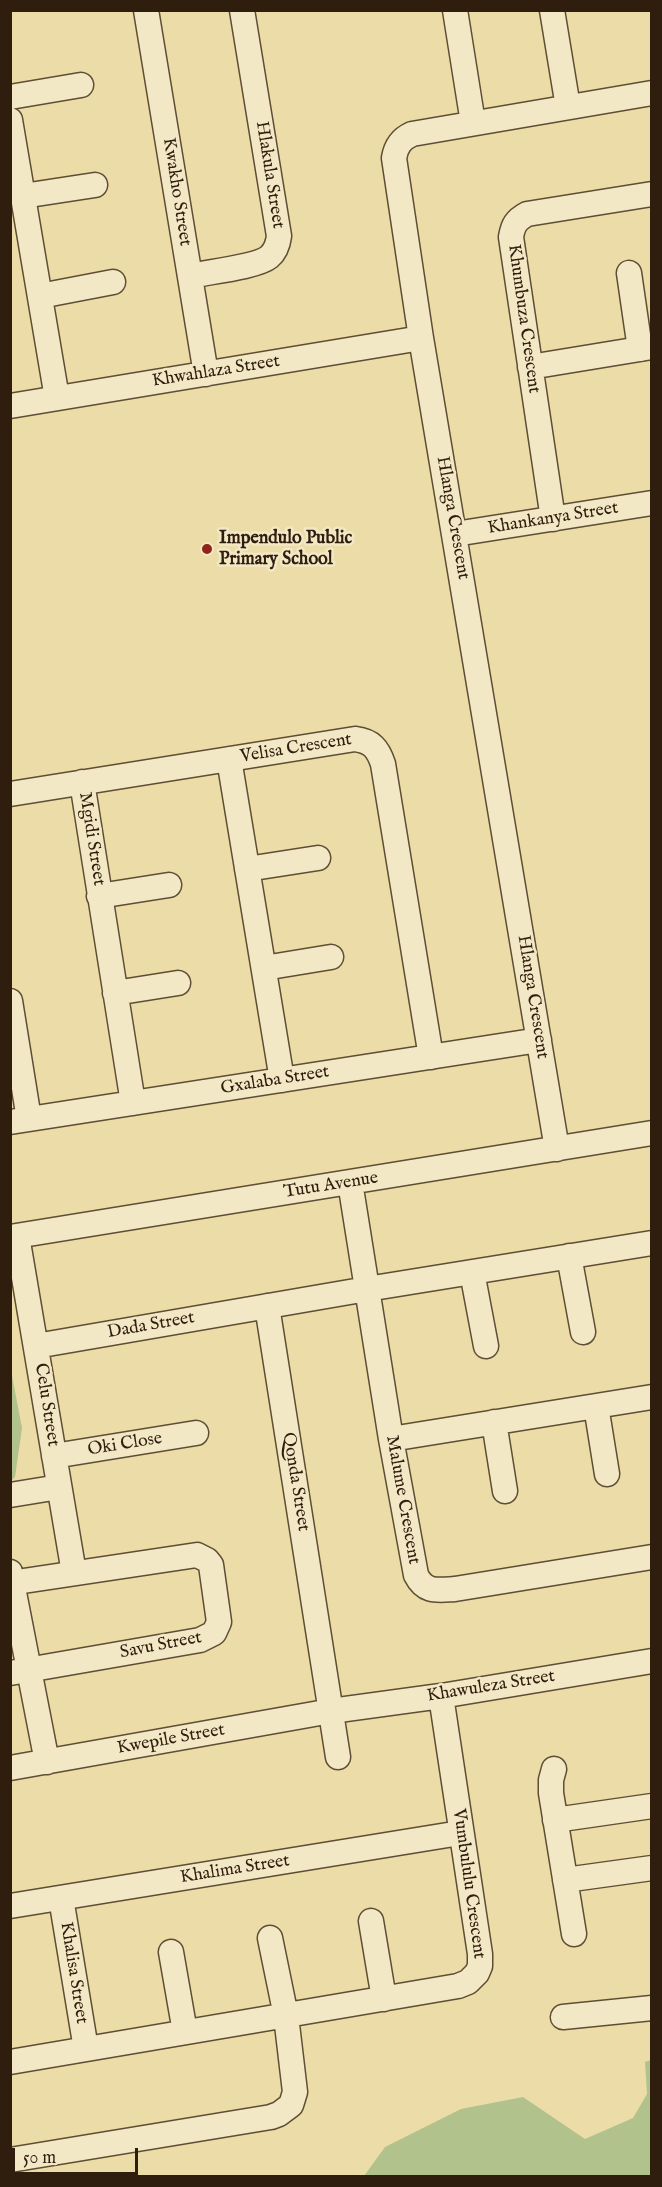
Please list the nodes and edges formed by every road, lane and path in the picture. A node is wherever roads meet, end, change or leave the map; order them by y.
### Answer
1 (146, 10) edge
2 (242, 10) edge
3 (455, 10) edge
4 (552, 10) edge
5 (81, 85) dead end
6 (651, 93) edge
7 (10, 97) edge
8 (568, 107) junction
9 (10, 120) edge
10 (473, 123) junction
11 (95, 185) dead end
12 (651, 194) edge
13 (23, 196) junction
14 (629, 273) dead end
15 (190, 276) junction
16 (113, 282) dead end
17 (40, 296) junction
18 (421, 338) junction
19 (646, 348) edge
20 (530, 367) junction
21 (206, 374) junction
22 (57, 398) junction
23 (10, 406) edge
24 (651, 503) edge
25 (553, 519) junction
26 (455, 534) junction
27 (229, 759) junction
28 (82, 782) junction
29 (10, 794) edge
30 (318, 858) dead end
31 (248, 869) junction
32 (169, 885) dead end
33 (99, 896) junction
34 (331, 957) dead end
35 (264, 968) junction
36 (177, 983) dead end
37 (115, 993) junction
38 (10, 1001) edge
39 (538, 1040) junction
40 (431, 1057) junction
41 (282, 1080) junction
42 (133, 1103) junction
43 (20, 1121) edge
44 (651, 1133) edge
45 (557, 1149) junction
46 (350, 1182) junction
47 (14, 1237) edge
48 (651, 1243) edge
49 (570, 1256) junction
50 (472, 1272) junction
51 (367, 1289) junction
52 (267, 1306) junction
53 (583, 1332) dead end
54 (36, 1346) junction
55 (486, 1346) dead end
56 (651, 1397) edge
57 (596, 1406) junction
58 (494, 1422) junction
59 (196, 1433) dead end
60 (391, 1439) junction
61 (54, 1456) junction
62 (607, 1474) dead end
63 (59, 1487) junction
64 (506, 1491) dead end
65 (10, 1495) edge
66 (651, 1557) edge
67 (74, 1573) junction
68 (11, 1579) edge
69 (651, 1661) edge
70 (20, 1672) edge
71 (441, 1696) junction
72 (331, 1711) junction
73 (338, 1757) dead end
74 (47, 1762) junction
75 (10, 1768) edge
76 (554, 1769) dead end
77 (651, 1806) edge
78 (555, 1820) junction
79 (460, 1833) junction
80 (651, 1868) edge
81 (565, 1880) junction
82 (61, 1898) junction
83 (10, 1906) edge
84 (371, 1921) dead end
85 (574, 1934) dead end
86 (270, 1938) dead end
87 (171, 1952) dead end
88 (384, 1999) junction
89 (651, 2008) edge
90 (286, 2016) junction
91 (563, 2018) dead end
92 (185, 2032) junction
93 (86, 2049) junction
94 (10, 2062) edge
95 (10, 2160) edge

1 - 15 street, Kwakho Street
2 - 15 street, Hlakula Street
3 - 10 street
4 - 8 street
5 - 7 street
6 - 8 street, Hlanga Crescent
8 - 10 street, Hlanga Crescent
9 - 13 street
10 - 18 street, Hlanga Crescent
11 - 13 street
12 - 20 street, Khumbuza Crescent
13 - 17 street
14 - 19 street
15 - 21 street, Kwakho Street
16 - 17 street
17 - 22 street
18 - 21 street, Khwahlaza Street
18 - 26 street, Hlanga Crescent
19 - 20 street
20 - 25 street, Khumbuza Crescent
21 - 22 street, Khwahlaza Street
22 - 23 street, Khwahlaza Street
24 - 25 street, Khankanya Street
25 - 26 street, Khankanya Street
26 - 39 street, Hlanga Crescent
27 - 28 street, Velisa Crescent
27 - 31 street
27 - 40 street, Velisa Crescent
28 - 29 street, Velisa Crescent
28 - 33 street, Mgidi Street
30 - 31 street
31 - 35 street
32 - 33 street, Mgidi Street
33 - 37 street, Mgidi Street
34 - 35 street
35 - 41 street
36 - 37 street
37 - 42 street, Mgidi Street
38 - 43 street
39 - 40 street, Gxalaba Street
39 - 45 street, Hlanga Crescent
40 - 41 street, Gxalaba Street
41 - 42 street, Gxalaba Street
42 - 43 street, Gxalaba Street
44 - 45 street, Tutu Avenue
45 - 46 street, Tutu Avenue
46 - 47 street, Tutu Avenue
46 - 51 street, Malume Crescent
47 - 54 street, Celu Street
48 - 49 street
49 - 50 street
49 - 53 street
50 - 51 street
50 - 55 street
51 - 52 street
51 - 60 street, Malume Crescent
52 - 54 street, Dada Street
52 - 72 street, Qonda Street
54 - 61 street, Celu Street
56 - 57 street
57 - 58 street
57 - 62 street
58 - 60 street
58 - 64 street
59 - 61 street, Oki Close
60 - 66 street, Malume Crescent
61 - 63 street, Celu Street
63 - 65 street
63 - 67 street, Celu Street
67 - 68 street, Savu Street
67 - 70 street, Savu Street
68 - 70 street
69 - 71 street, Khawuleza Street
70 - 74 street
71 - 72 street, Khawuleza Street
71 - 79 street, Vumbululu Crescent
72 - 73 street, Qonda Street
72 - 74 street, Kwepile Street
74 - 75 street, Kwepile Street
76 - 78 street
77 - 78 street
78 - 81 street
79 - 82 street, Khalima Street
79 - 88 street, Vumbululu Crescent
80 - 81 street
81 - 85 street
82 - 83 street, Khalima Street
82 - 93 street, Khalisa Street
84 - 88 street
86 - 90 street
87 - 92 street
88 - 90 street, Vumbululu Crescent
89 - 91 street
90 - 92 street, Vumbululu Crescent
90 - 95 street
92 - 93 street, Vumbululu Crescent
93 - 94 street, Vumbululu Crescent

